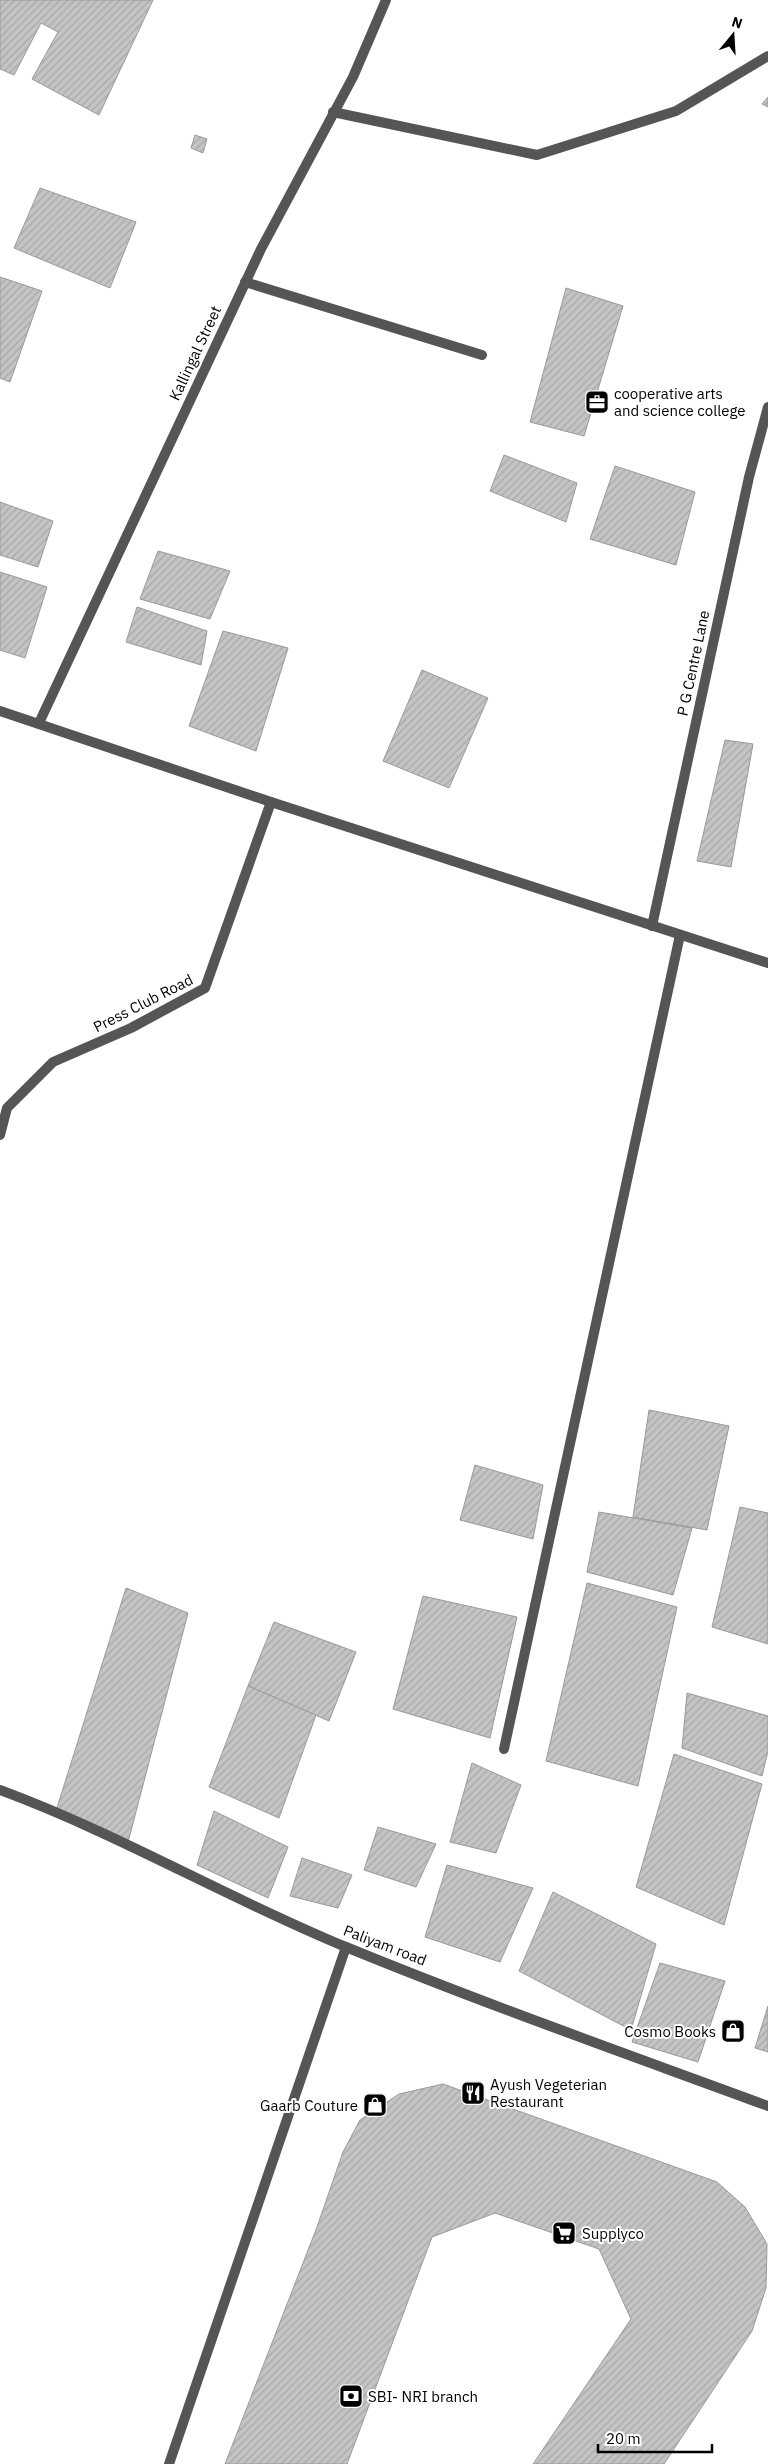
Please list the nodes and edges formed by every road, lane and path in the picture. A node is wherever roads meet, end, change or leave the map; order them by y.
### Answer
1 (386, 0) edge
2 (768, 56) edge
3 (333, 112) junction
4 (246, 282) junction
5 (482, 354) dead end
6 (768, 407) edge
7 (0, 711) edge
8 (39, 723) junction
9 (271, 802) junction
10 (652, 926) junction
11 (680, 935) junction
12 (768, 963) edge
13 (0, 1134) edge
14 (504, 1749) dead end
15 (0, 1790) edge
16 (346, 1947) junction
17 (768, 2106) edge
18 (169, 2464) edge

1 - 3 street, Kallingal Street
2 - 3 street
3 - 4 street, Kallingal Street
4 - 5 street
4 - 8 street, Kallingal Street
6 - 10 street, P G Centre Lane
7 - 8 street
8 - 9 street
9 - 10 street
9 - 13 street, Press Club Road
10 - 11 street
11 - 12 street
11 - 14 street
15 - 16 street, Paliyam road
16 - 17 street, Paliyam road
16 - 18 street

